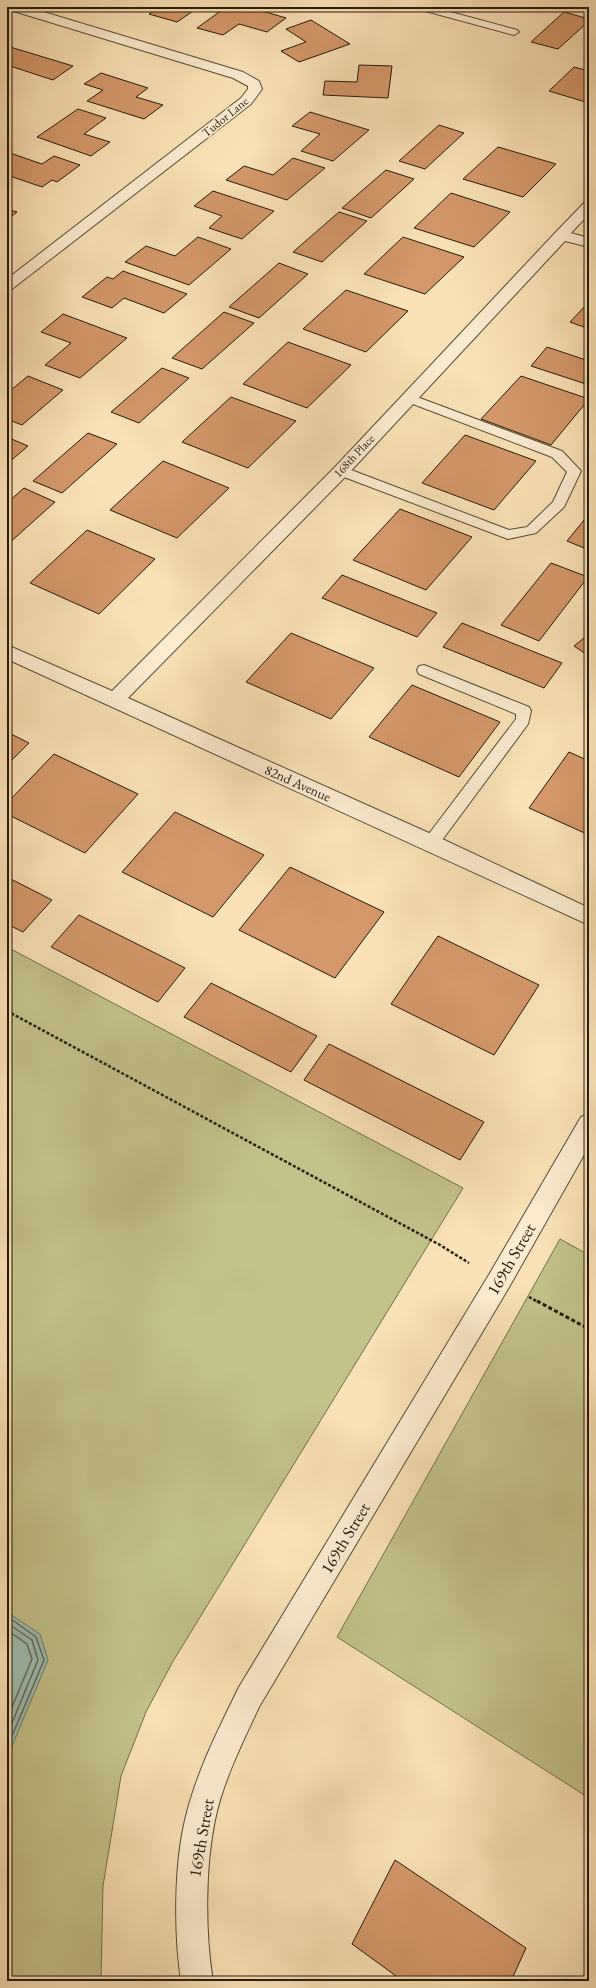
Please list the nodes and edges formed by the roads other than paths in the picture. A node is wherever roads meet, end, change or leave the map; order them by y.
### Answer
1 (14, 7) edge
2 (421, 7) edge
3 (514, 32) dead end
4 (589, 206) edge
5 (561, 235) junction
6 (589, 243) edge
7 (7, 286) edge
8 (409, 398) junction
9 (341, 471) junction
10 (7, 651) edge
11 (424, 670) dead end
12 (114, 700) junction
13 (431, 843) junction
14 (589, 917) edge
15 (589, 1124) edge
16 (197, 1981) edge

1 - 7 street, Tudor Lane
2 - 3 lane
4 - 5 street, 168th Place
5 - 6 street
5 - 8 street, 168th Place
8 - 9 street, 168th Place
8 - 9 lane
9 - 12 street, 168th Place
10 - 12 street, 82nd Avenue
11 - 13 lane
12 - 13 street, 82nd Avenue
13 - 14 street, 82nd Avenue
15 - 16 street, 169th Street

